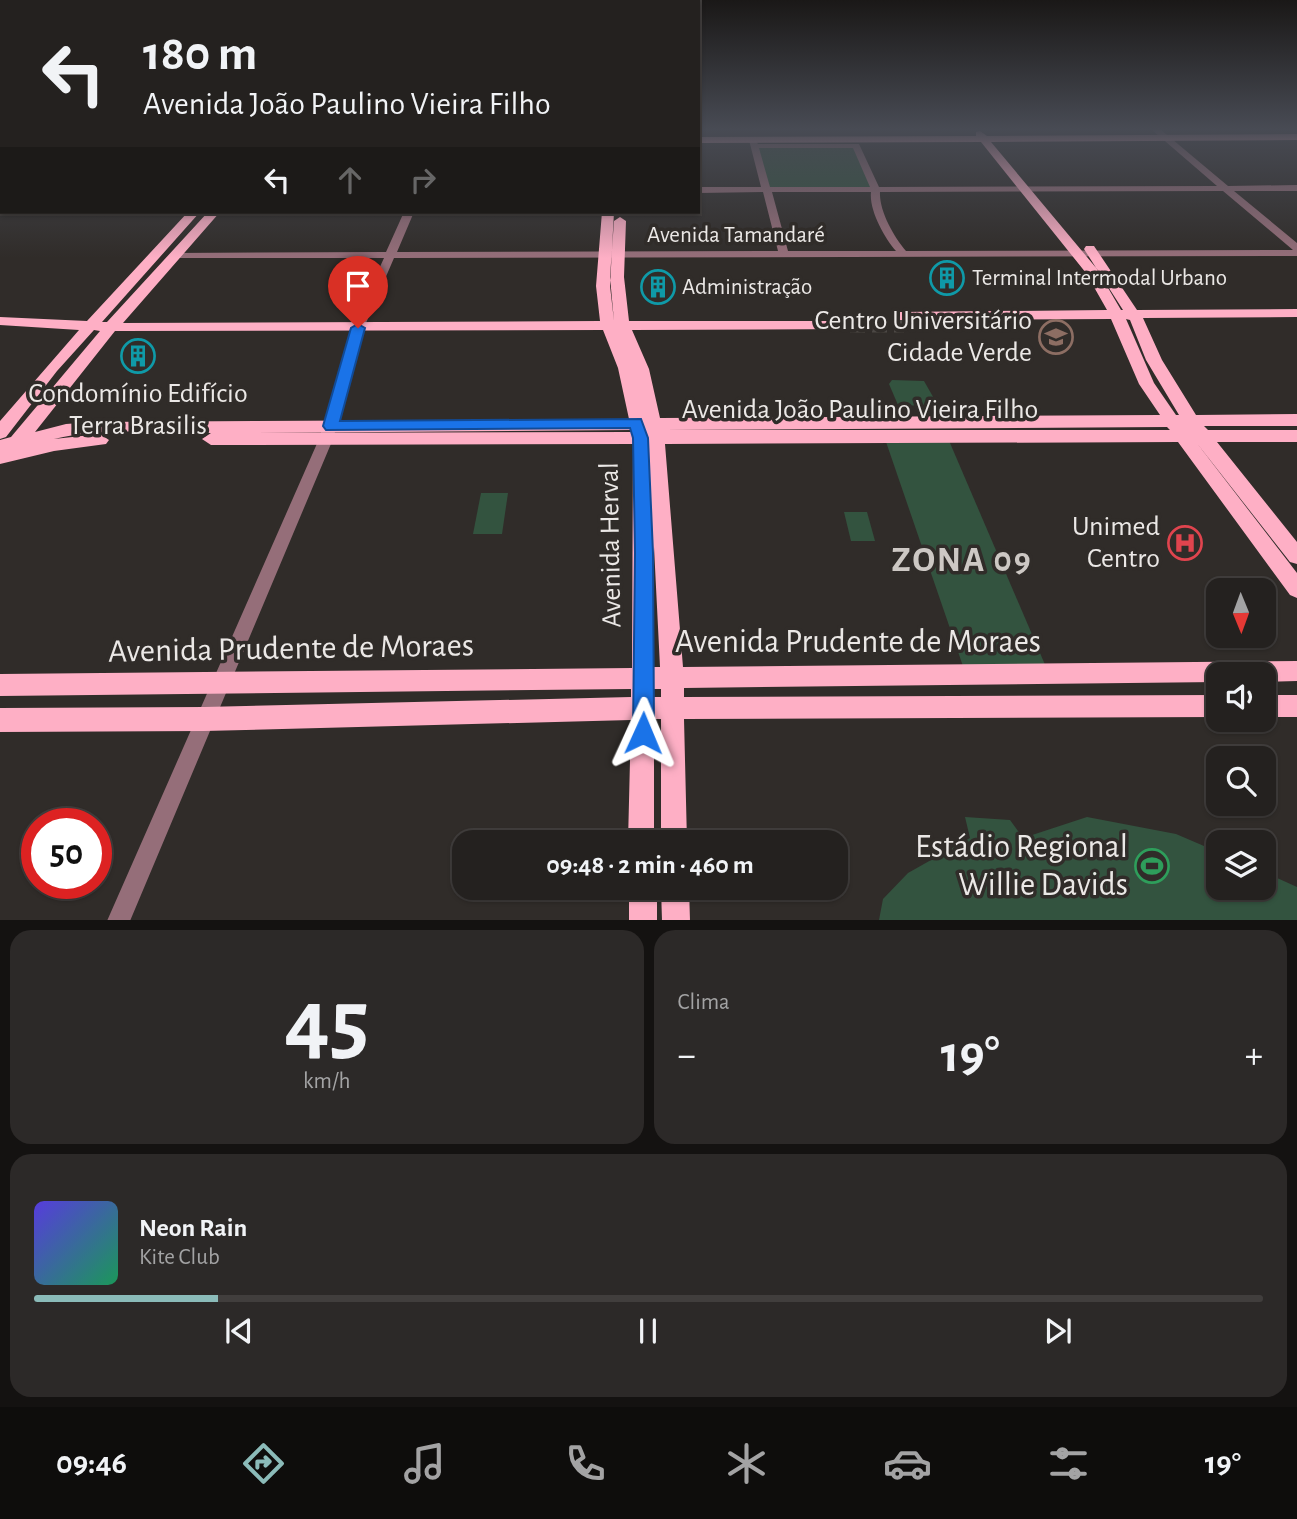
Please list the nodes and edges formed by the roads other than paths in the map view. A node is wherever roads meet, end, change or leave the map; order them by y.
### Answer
1 (762, 172) edge
2 (868, 172) edge
3 (1011, 172) edge
4 (1023, 172) edge
5 (1207, 172) edge
6 (1027, 174) joint
7 (1297, 188) edge
8 (876, 189) junction
9 (1228, 189) junction
10 (700, 190) edge
11 (767, 190) junction
12 (1025, 190) junction
13 (1040, 190) junction
14 (1059, 212) junction
15 (212, 214) edge
16 (408, 214) edge
17 (615, 214) edge
18 (190, 216) edge
19 (1058, 227) junction
20 (200, 228) junction
21 (1297, 250) edge
22 (1085, 252) junction
23 (784, 253) junction
24 (903, 253) junction
25 (611, 254) junction
26 (388, 255) junction
27 (172, 258) junction
28 (617, 277) junction
29 (1098, 282) junction
30 (603, 286) junction
31 (121, 291) junction
32 (1121, 295) junction
33 (0, 312) edge
34 (1297, 313) edge
35 (1128, 319) junction
36 (0, 321) edge
37 (94, 321) junction
38 (116, 321) junction
39 (848, 321) tunnel mouth
40 (902, 321) tunnel mouth
41 (360, 322) junction
42 (606, 322) junction
43 (623, 323) junction
44 (1297, 324) edge
45 (1154, 360) junction
46 (624, 361) junction
47 (52, 368) junction
48 (641, 369) junction
49 (1147, 383) junction
50 (45, 410) junction
51 (1297, 420) edge
52 (1182, 426) junction
53 (646, 430) junction
54 (0, 433) edge
55 (328, 433) junction
56 (1203, 436) junction
57 (1297, 436) edge
58 (19, 440) junction
59 (1, 456) edge
60 (663, 536) junction
61 (644, 553) junction
62 (1297, 556) edge
63 (1297, 589) edge
64 (1297, 671) edge
65 (644, 676) junction
66 (672, 676) junction
67 (220, 684) junction
68 (0, 685) edge
69 (1206, 706) edge
70 (1276, 706) edge
71 (1297, 706) edge
72 (644, 708) junction
73 (672, 708) junction
74 (204, 719) junction
75 (0, 720) edge
76 (644, 830) edge
77 (674, 830) edge
78 (643, 900) edge
79 (675, 900) edge
80 (118, 920) edge
81 (643, 920) edge
82 (676, 920) edge

1 - 11 street
2 - 8 street
3 - 12 main road
4 - 6 main road
5 - 9 street
6 - 13 main road
7 - 9 street
8 - 11 street
8 - 12 street
8 - 24 street
9 - 13 street
9 - 21 street
10 - 11 street
11 - 23 street
12 - 13 street
12 - 19 main road
13 - 14 main road
14 - 19 main road
14 - 22 main road
15 - 20 main road
16 - 26 street
17 - 25 main road, Avenida Herval
18 - 20 main road
18 - 31 main road
19 - 22 main road
20 - 27 main road
21 - 22 street, Avenida Tamandaré
22 - 24 street, Avenida Tamandaré
22 - 29 main road
22 - 32 main road
23 - 24 street, Avenida Tamandaré
23 - 25 street, Avenida Tamandaré
25 - 26 street, Avenida Tamandaré
25 - 28 main road, Avenida Herval
25 - 30 main road, Avenida Herval
26 - 27 street, Avenida Tamandaré
26 - 41 street
27 - 31 main road
27 - 38 main road
28 - 30 main road
28 - 43 main road, Avenida Herval
29 - 32 main road
29 - 35 main road
30 - 42 main road, Avenida Herval
31 - 37 main road
32 - 35 main road
33 - 37 main road
34 - 35 main road
35 - 40 main road
35 - 44 main road
35 - 45 main road
35 - 49 main road
36 - 37 main road
37 - 38 main road
37 - 47 main road
38 - 41 main road
38 - 50 main road
39 - 43 main road
41 - 42 main road
41 - 55 street
42 - 43 main road
42 - 46 main road, Avenida Herval
43 - 48 main road, Avenida Herval
45 - 49 main road
45 - 52 main road
46 - 48 main road
46 - 53 main road, Avenida Herval
47 - 50 main road
47 - 54 main road
48 - 53 main road, Avenida Herval
49 - 52 main road
50 - 58 main road
51 - 52 main road, Avenida João Paulino Vieira Filho
52 - 53 main road, Avenida João Paulino Vieira Filho
52 - 56 main road
52 - 63 main road
53 - 55 main road, Avenida João Paulino Vieira Filho
53 - 60 main road, Avenida Herval
53 - 61 main road, Avenida Herval
55 - 58 main road, Avenida João Paulino Vieira Filho
55 - 59 main road, Avenida João Paulino Vieira Filho
55 - 67 street
56 - 57 main road
56 - 62 main road
58 - 59 main road
60 - 61 main road
60 - 66 main road, Avenida Herval
61 - 65 main road, Avenida Herval
64 - 66 main road, Avenida Prudente de Moraes
65 - 66 main road, Avenida Prudente de Moraes
65 - 67 main road, Avenida Prudente de Moraes
65 - 72 main road, Avenida Herval
66 - 73 main road, Avenida Herval
67 - 68 main road, Avenida Prudente de Moraes
67 - 74 street
69 - 73 main road
70 - 71 main road
72 - 73 main road
72 - 74 main road
72 - 76 main road, Avenida Herval
73 - 77 main road, Avenida Herval
74 - 75 main road
74 - 80 street
78 - 81 main road
79 - 82 main road

